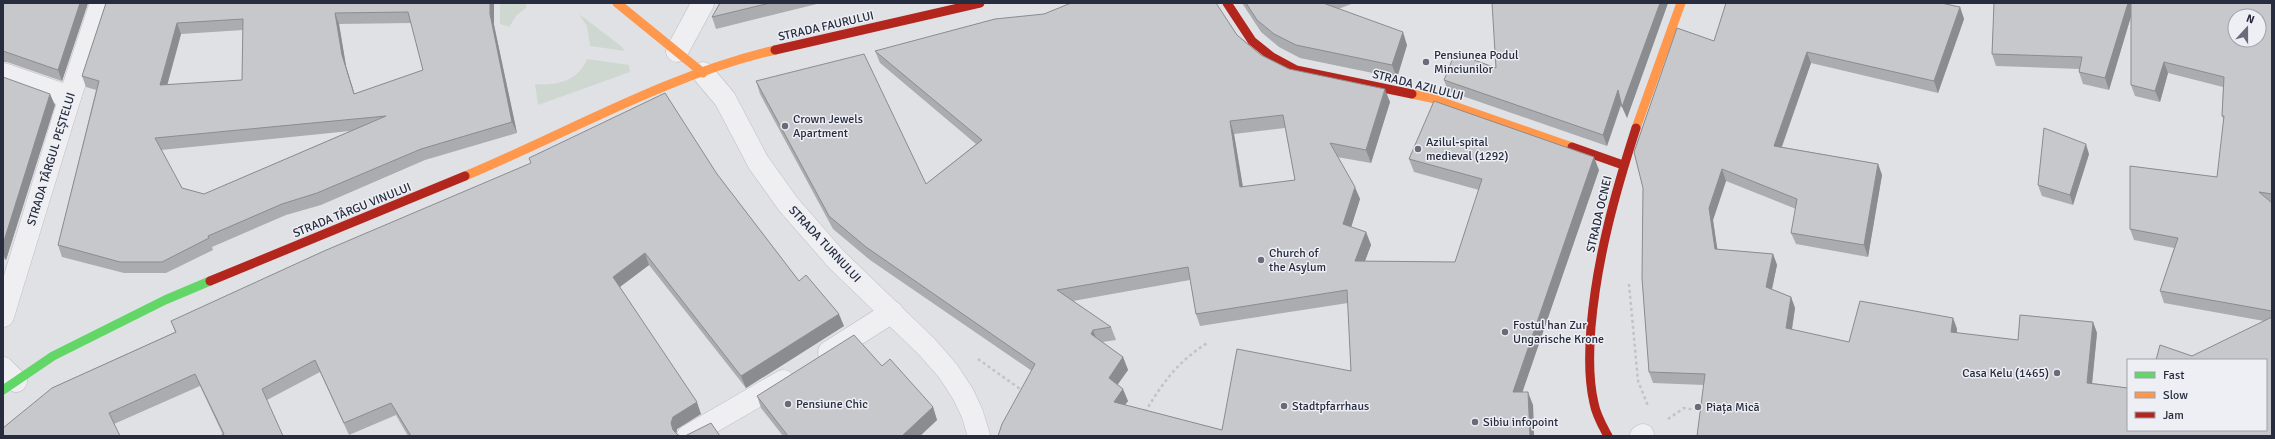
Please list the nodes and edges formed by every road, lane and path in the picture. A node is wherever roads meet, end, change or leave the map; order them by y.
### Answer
1 (101, 3) edge
2 (617, 3) edge
3 (703, 3) edge
4 (980, 3) edge
5 (1228, 3) edge
6 (1681, 3) edge
7 (677, 51) junction
8 (703, 73) junction
9 (3, 74) edge
10 (70, 97) junction
11 (1623, 165) junction
12 (892, 312) junction
13 (3, 316) edge
14 (1209, 342) dead end
15 (975, 358) dead end
16 (7, 380) edge
17 (1025, 392) edge
18 (1708, 411) edge
19 (1141, 418) edge
20 (1662, 423) dead end
21 (688, 436) edge
22 (979, 436) edge
23 (1608, 436) edge

1 - 10 street, STRADA TÂRGUL PEȘTELUI
2 - 7 street, STRADA TURNULUI
3 - 7 street
4 - 8 street, STRADA FAURULUI
5 - 11 street, STRADA AZILULUI
6 - 11 street, STRADA OCNEI
7 - 8 street, STRADA TURNULUI
8 - 12 street, STRADA TURNULUI
8 - 16 street, STRADA TÂRGU VINULUI
9 - 10 street
10 - 13 street, STRADA TÂRGUL PEȘTELUI
11 - 23 street, STRADA OCNEI
12 - 21 street
12 - 22 street, STRADA TURNULUI
14 - 19 path
15 - 17 path
18 - 20 path

